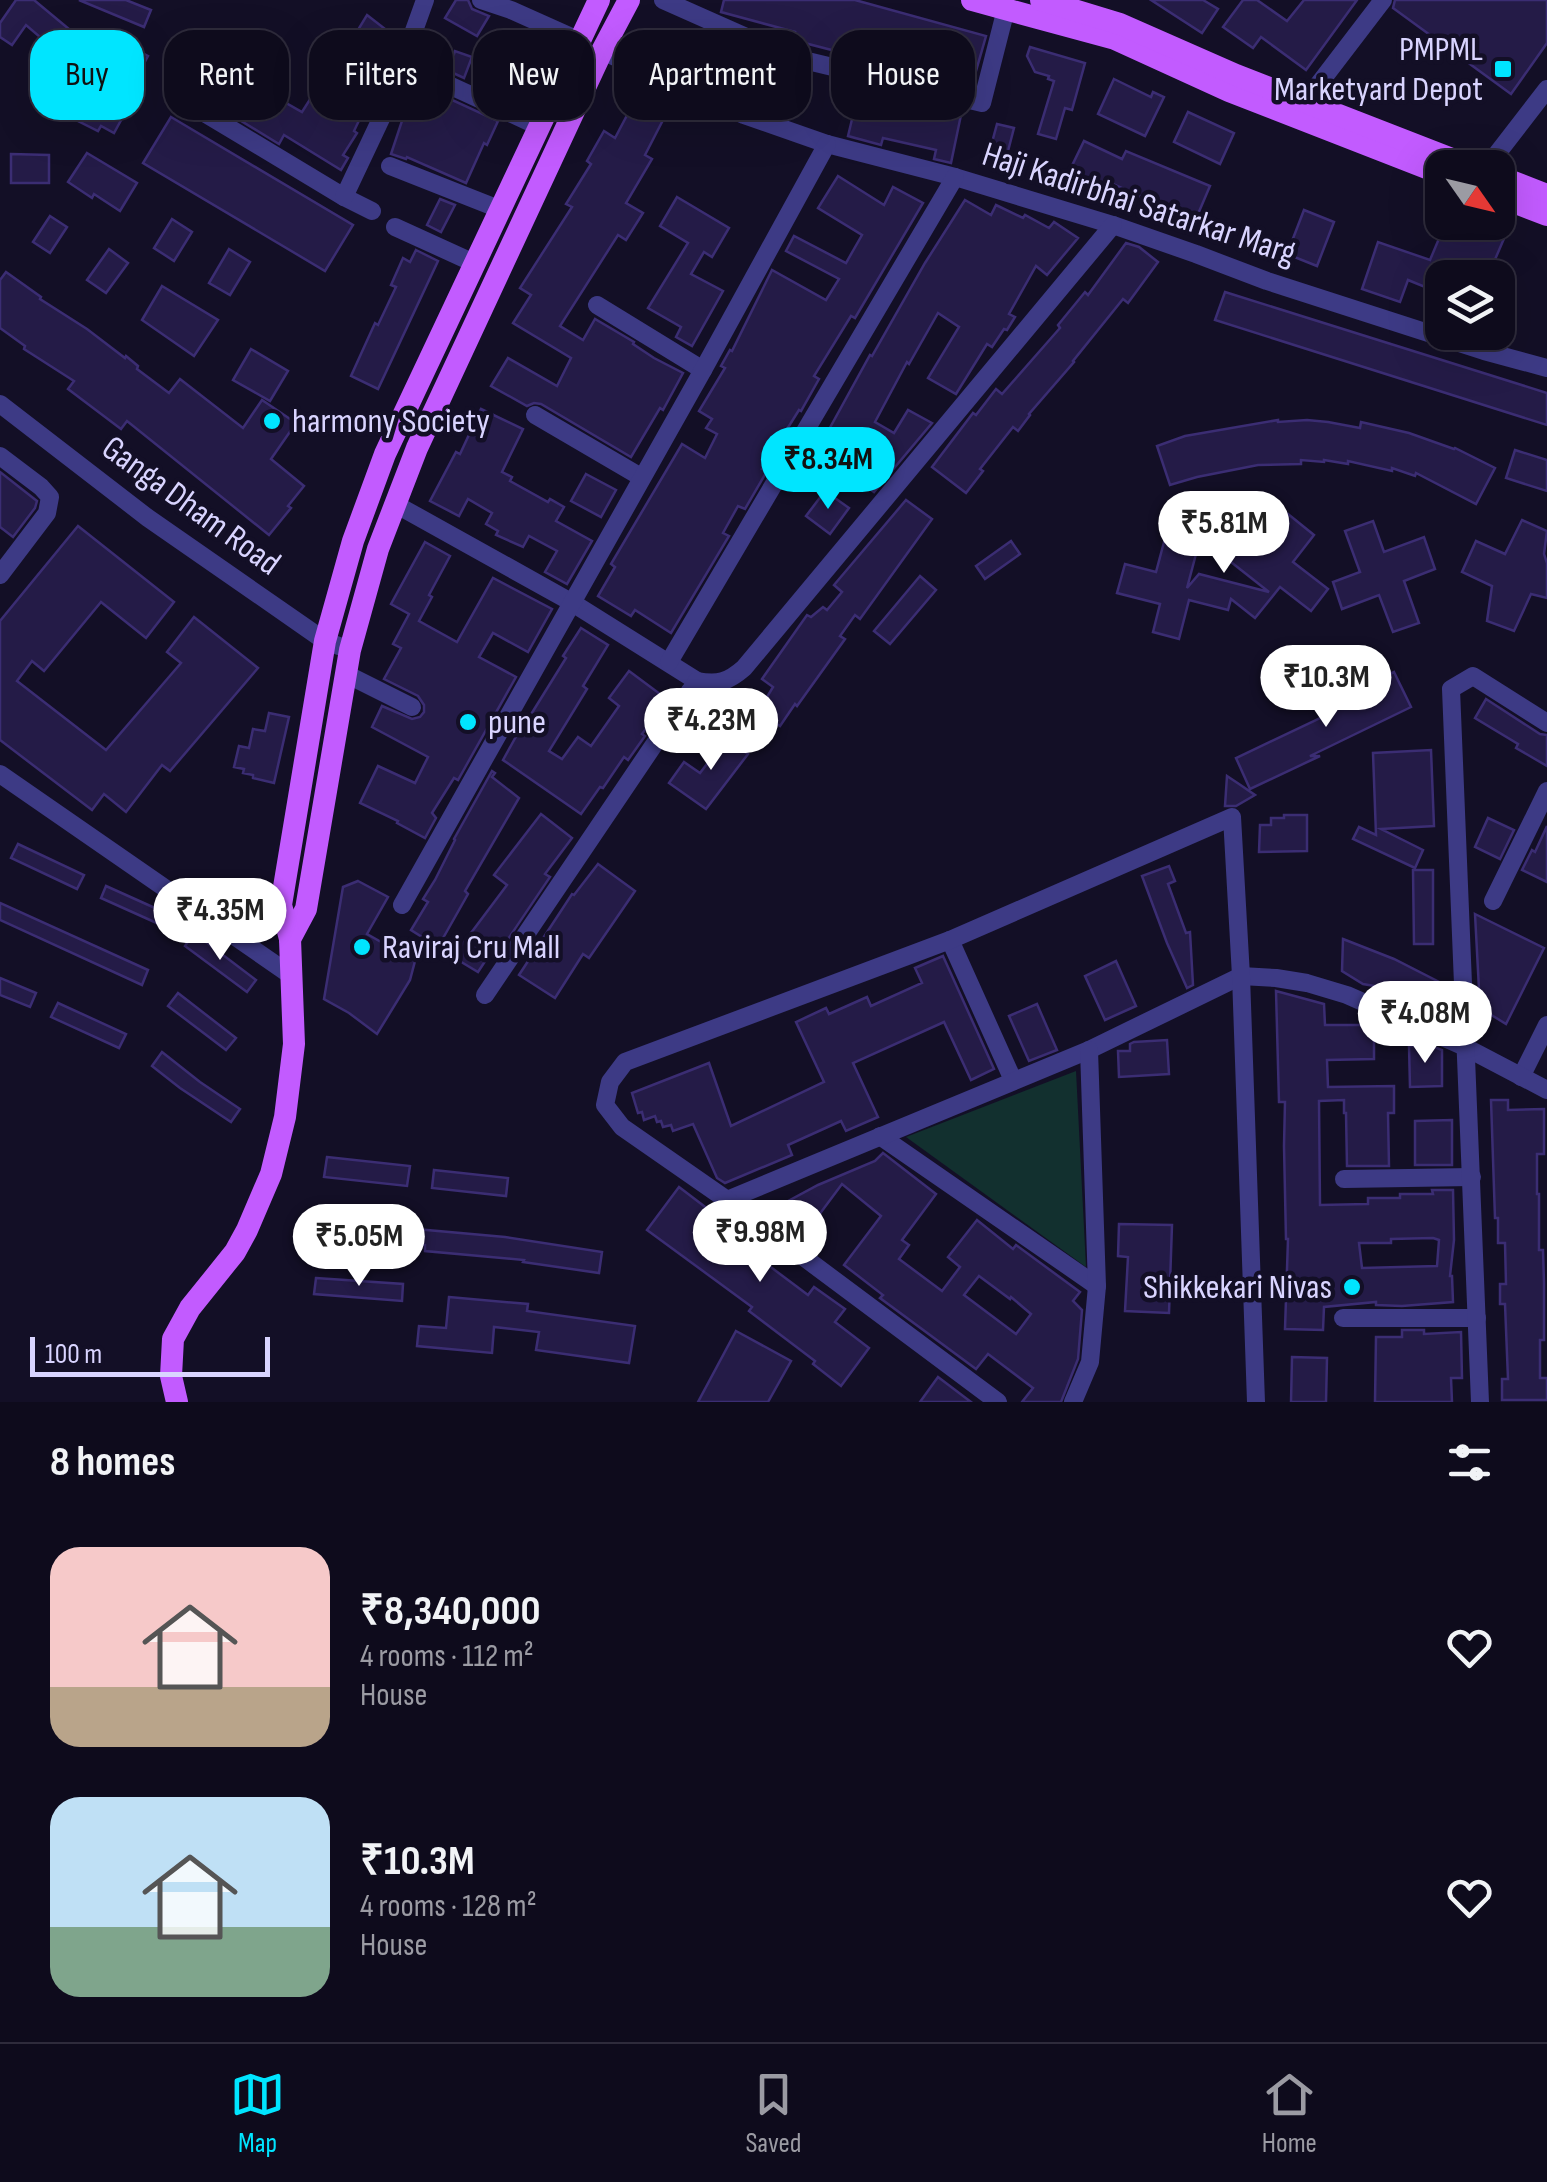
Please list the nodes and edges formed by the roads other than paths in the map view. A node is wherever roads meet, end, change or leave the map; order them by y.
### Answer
1 (425, 0) edge
2 (481, 0) edge
3 (599, 0) edge
4 (629, 0) edge
5 (663, 0) edge
6 (972, 0) edge
7 (1382, 0) edge
8 (1024, 5) edge
9 (413, 30) edge
10 (556, 30) edge
11 (583, 30) edge
12 (602, 51) junction
13 (453, 86) edge
14 (1547, 89) edge
15 (1305, 102) junction
16 (216, 120) edge
17 (380, 120) edge
18 (541, 120) edge
19 (538, 126) junction
20 (827, 144) junction
21 (1429, 150) edge
22 (1500, 150) edge
23 (390, 166) dead end
24 (1425, 167) edge
25 (955, 177) junction
26 (1515, 183) edge
27 (1547, 195) edge
28 (344, 196) junction
29 (1515, 202) edge
30 (499, 209) junction
31 (372, 211) dead end
32 (1547, 214) edge
33 (1113, 225) junction
34 (395, 227) dead end
35 (474, 263) junction
36 (597, 304) dead end
37 (1547, 368) edge
38 (703, 370) junction
39 (0, 404) edge
40 (535, 415) dead end
41 (0, 456) edge
42 (641, 477) junction
43 (395, 504) junction
44 (0, 576) edge
45 (571, 602) junction
46 (324, 641) junction
47 (350, 650) junction
48 (669, 662) junction
49 (346, 674) junction
50 (693, 686) junction
51 (412, 706) dead end
52 (1547, 723) edge
53 (757, 738) dead end
54 (0, 774) edge
55 (1547, 792) edge
56 (1493, 901) dead end
57 (402, 904) dead end
58 (290, 939) junction
59 (950, 940) junction
60 (292, 976) junction
61 (1241, 976) junction
62 (485, 995) dead end
63 (1547, 1025) edge
64 (1465, 1048) junction
65 (1089, 1050) junction
66 (1521, 1077) junction
67 (1013, 1080) junction
68 (1547, 1090) edge
69 (880, 1136) junction
70 (1472, 1178) junction
71 (1344, 1179) dead end
72 (726, 1200) junction
73 (1097, 1286) junction
74 (1343, 1318) dead end
75 (1476, 1318) junction
76 (177, 1402) edge
77 (998, 1402) edge
78 (1073, 1402) edge
79 (1256, 1402) edge
80 (1480, 1402) edge

1 - 9 street
2 - 10 street
3 - 11 main road
4 - 12 main road
5 - 8 street
6 - 8 main road
7 - 15 street
8 - 15 main road
8 - 24 main road
12 - 20 street, Haji Kadirbhai Satarkar Marg
12 - 43 main road
13 - 19 street
14 - 22 street
15 - 21 main road
16 - 28 street
17 - 28 street
18 - 19 main road
19 - 30 main road
20 - 25 street, Haji Kadirbhai Satarkar Marg
20 - 38 street
23 - 30 street
25 - 33 street, Haji Kadirbhai Satarkar Marg
25 - 48 street
26 - 27 main road
28 - 31 street
29 - 32 main road
30 - 35 main road
33 - 37 street, Haji Kadirbhai Satarkar Marg
33 - 50 street
34 - 35 street
35 - 46 main road
36 - 38 street
38 - 42 street
39 - 46 street, Ganga Dham Road
40 - 42 street
41 - 44 street
42 - 45 street
43 - 45 street
43 - 47 main road
45 - 48 street
45 - 57 street
46 - 47 street, Ganga Dham Road
46 - 58 main road
47 - 49 main road
48 - 50 street
49 - 51 street
49 - 58 main road
50 - 53 street
50 - 62 street
52 - 64 street
54 - 60 street
55 - 56 street
58 - 60 main road
59 - 61 street
59 - 67 street
59 - 72 street
60 - 76 main road
61 - 64 street
61 - 65 street
61 - 79 street
63 - 66 street
64 - 66 street
64 - 70 street
65 - 67 street
65 - 73 street
66 - 68 street
67 - 69 street
69 - 72 street
69 - 73 street
70 - 71 street
70 - 75 street
72 - 77 street
73 - 78 street
74 - 75 street
75 - 80 street

